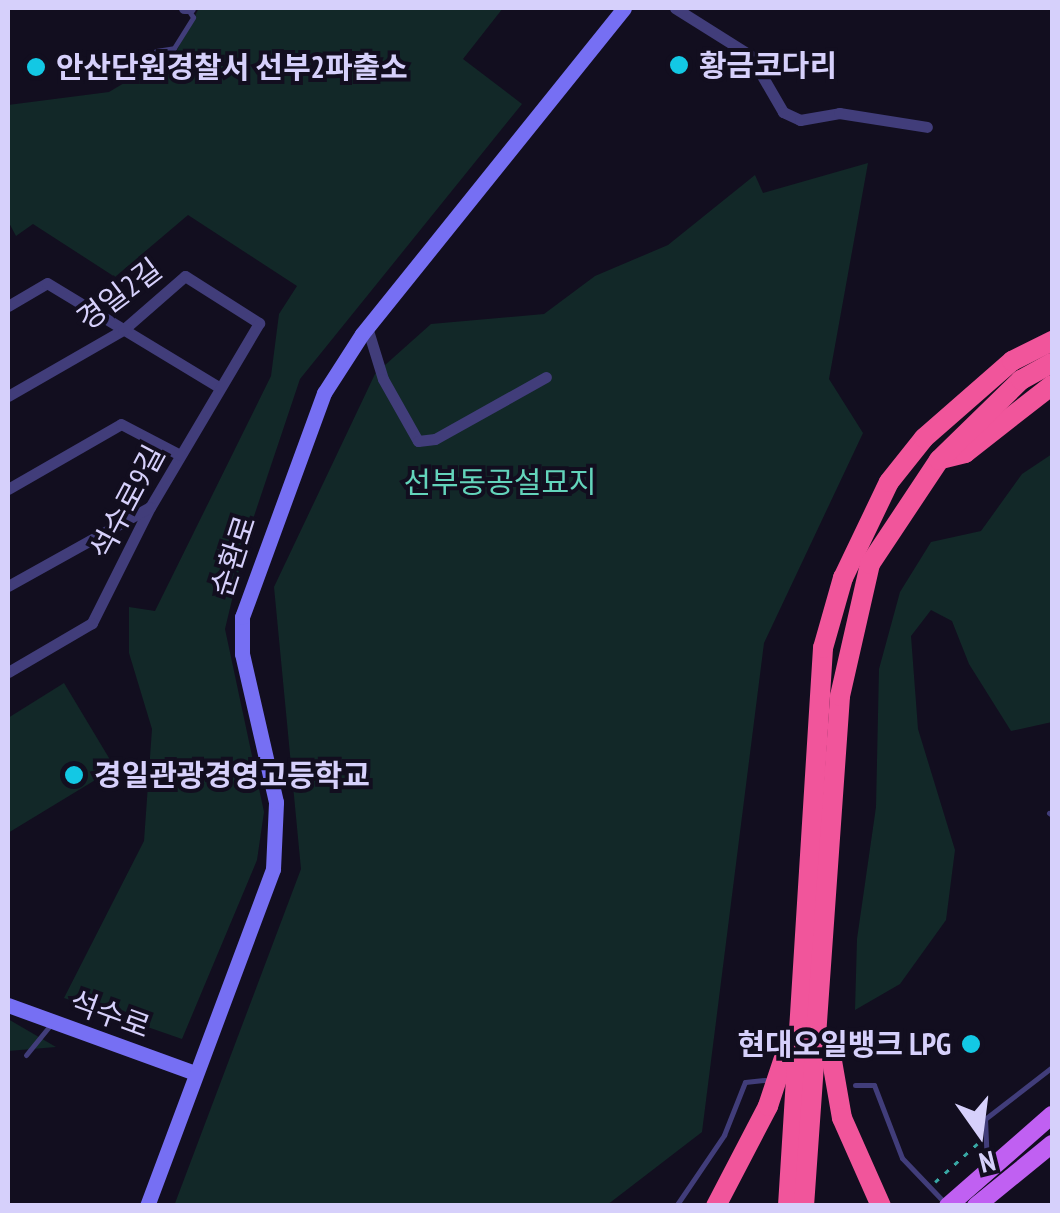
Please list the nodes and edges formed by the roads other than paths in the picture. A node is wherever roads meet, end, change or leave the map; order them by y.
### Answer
1 (187, 8) edge
2 (624, 8) edge
3 (674, 8) edge
4 (156, 51) dead end
5 (926, 127) dead end
6 (8, 306) edge
7 (258, 323) joint
8 (368, 327) junction
9 (123, 330) junction
10 (1052, 341) edge
11 (1052, 363) edge
12 (546, 377) dead end
13 (1052, 385) edge
14 (220, 387) junction
15 (8, 396) edge
16 (180, 456) junction
17 (939, 460) junction
18 (8, 489) edge
19 (150, 506) junction
20 (8, 586) edge
21 (8, 672) edge
22 (805, 932) junction
23 (823, 964) junction
24 (8, 1005) edge
25 (51, 1022) junction
26 (26, 1056) dead end
27 (1052, 1067) edge
28 (195, 1074) junction
29 (765, 1080) dead end
30 (855, 1085) dead end
31 (1052, 1115) edge
32 (1052, 1144) edge
33 (986, 1168) junction
34 (147, 1206) edge
35 (676, 1206) edge
36 (716, 1206) edge
37 (788, 1206) edge
38 (804, 1206) edge
39 (881, 1206) edge
40 (948, 1206) edge
41 (976, 1206) edge

1 - 4 lane
2 - 8 main road, 순환로
3 - 5 street
6 - 9 street
7 - 9 street, 경일2길
7 - 14 street, 석수로9길
8 - 12 street
8 - 28 main road, 순환로
9 - 14 street
9 - 15 street, 경일2길
10 - 22 highway
11 - 17 highway
13 - 17 highway
14 - 16 street, 석수로9길
16 - 18 street
16 - 19 street, 석수로9길
17 - 23 highway
19 - 20 street
19 - 21 street, 석수로9길
22 - 36 highway
22 - 37 highway
23 - 38 highway
23 - 39 highway
24 - 25 main road, 석수로
25 - 26 lane
25 - 28 main road, 석수로
27 - 33 lane
28 - 34 main road, 순환로
29 - 35 lane
30 - 40 lane
31 - 33 main road
32 - 41 main road
33 - 40 main road

